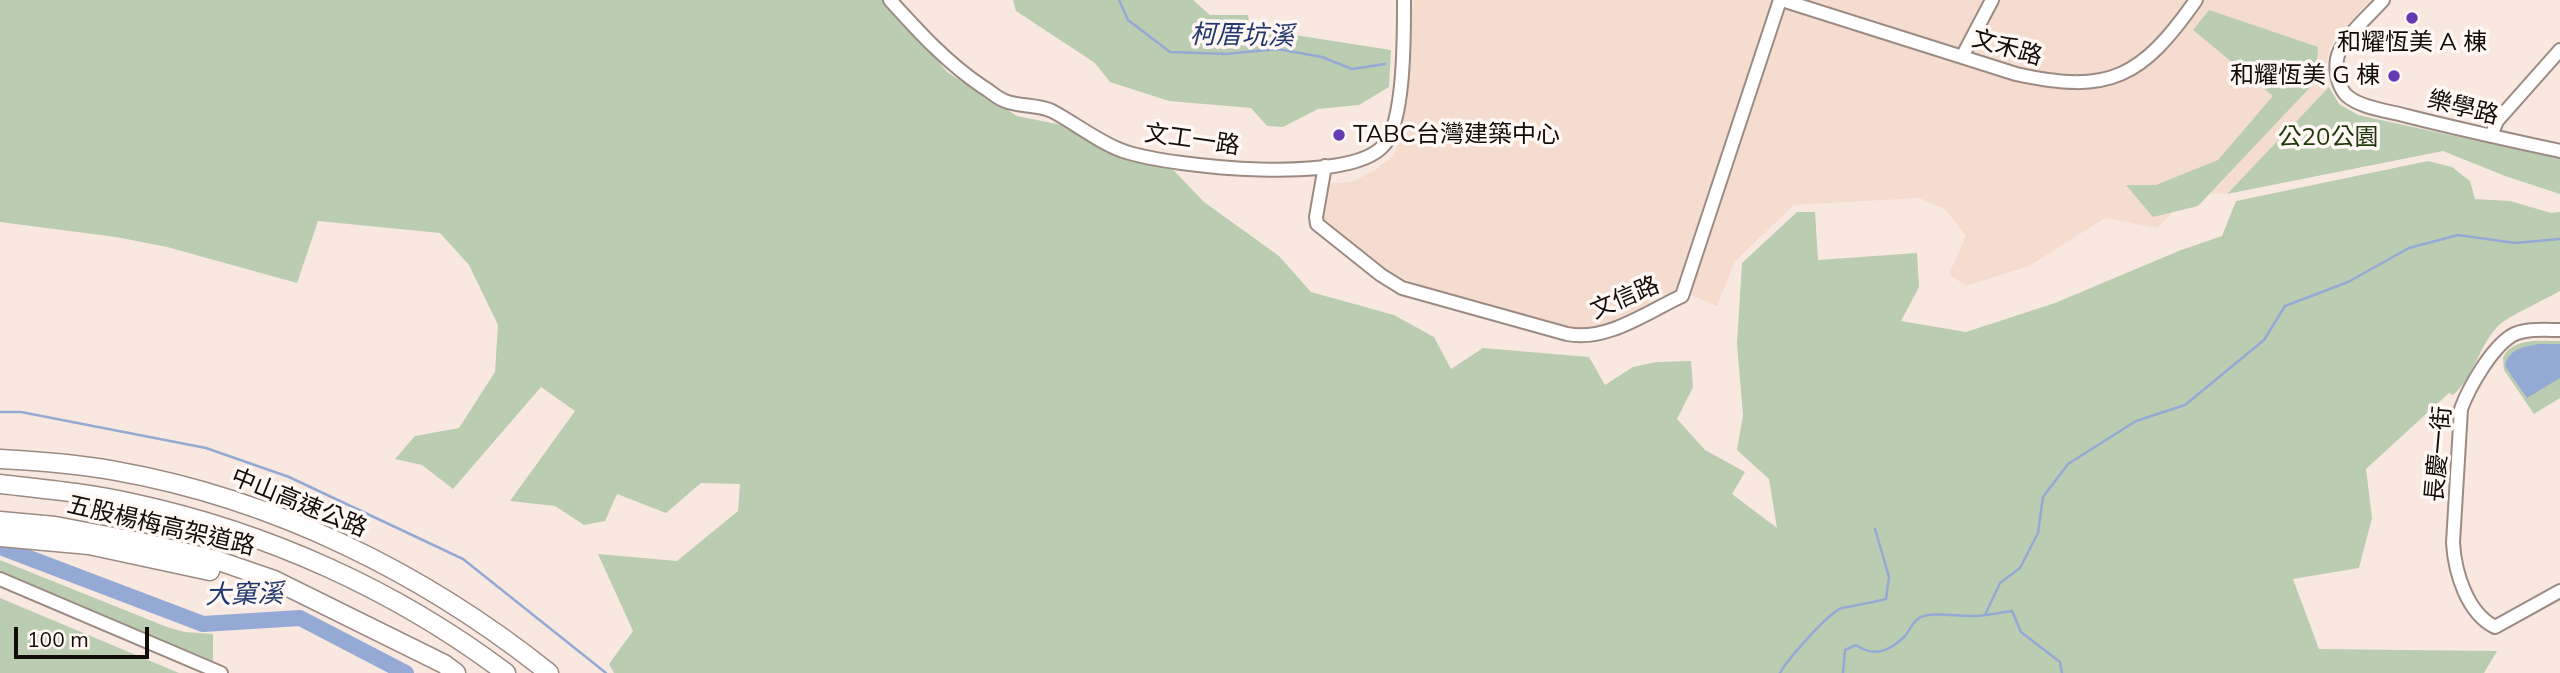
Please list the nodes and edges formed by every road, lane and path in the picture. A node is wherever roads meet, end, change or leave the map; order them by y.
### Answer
1 (890, 0) edge
2 (1405, 0) edge
3 (1781, 0) edge
4 (1992, 0) edge
5 (2196, 0) edge
6 (2383, 0) edge
7 (2560, 50) edge
8 (1962, 57) junction
9 (2491, 136) junction
10 (2560, 151) edge
11 (1325, 166) junction
12 (2560, 330) edge
13 (0, 459) edge
14 (0, 484) edge
15 (0, 521) edge
16 (0, 537) edge
17 (0, 579) edge
18 (2560, 591) edge
19 (221, 673) edge
20 (434, 673) edge
21 (456, 673) edge
22 (506, 673) edge
23 (549, 673) edge

1 - 11 street, 文工一路
2 - 11 street, 文工一路
3 - 8 street, 文禾路
3 - 11 street, 文信路
4 - 8 street
5 - 8 street, 文禾路
6 - 9 street, 樂學路
7 - 9 street
9 - 10 street, 樂學路
12 - 18 street, 長慶一街
13 - 23 highway, 中山高速公路
14 - 22 highway, 中山高速公路
15 - 21 highway, 五股楊梅高架道路
16 - 20 highway, 五股楊梅高架道路
17 - 19 street

